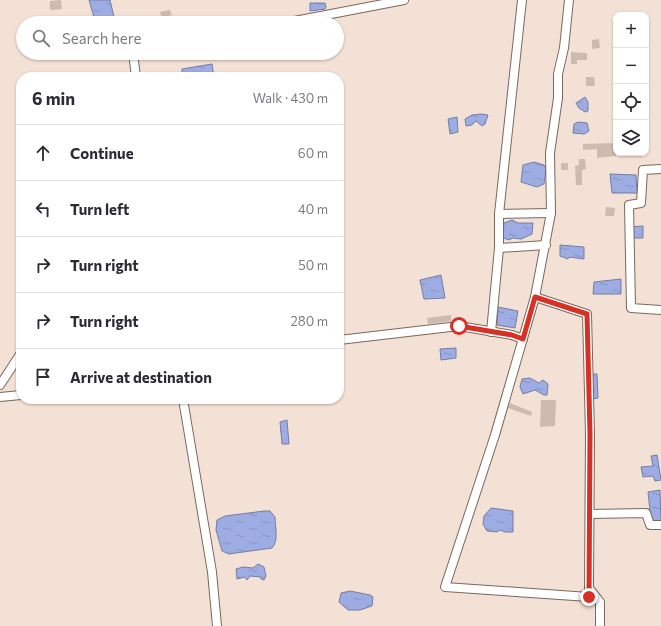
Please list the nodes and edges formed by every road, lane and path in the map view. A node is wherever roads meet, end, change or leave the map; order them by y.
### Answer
1 (404, 0) edge
2 (522, 0) edge
3 (569, 0) edge
4 (321, 16) edge
5 (134, 60) edge
6 (135, 72) edge
7 (661, 169) edge
8 (551, 213) junction
9 (499, 214) junction
10 (546, 245) junction
11 (499, 248) junction
12 (535, 297) junction
13 (661, 310) edge
14 (491, 332) junction
15 (344, 339) edge
16 (523, 339) junction
17 (16, 361) edge
18 (0, 385) edge
19 (16, 395) edge
20 (0, 397) edge
21 (184, 404) edge
22 (590, 514) junction
23 (661, 525) edge
24 (589, 588) junction
25 (217, 626) edge
26 (600, 626) edge

1 - 4 street
2 - 9 street
3 - 8 street
5 - 6 street
7 - 13 street
8 - 9 street
8 - 10 street
9 - 11 street
10 - 11 street
10 - 12 street
11 - 14 street
12 - 16 street
12 - 22 street
14 - 15 street
14 - 16 street
16 - 24 street
17 - 18 street
19 - 20 street
21 - 25 street
22 - 23 street
22 - 24 street
24 - 26 street

